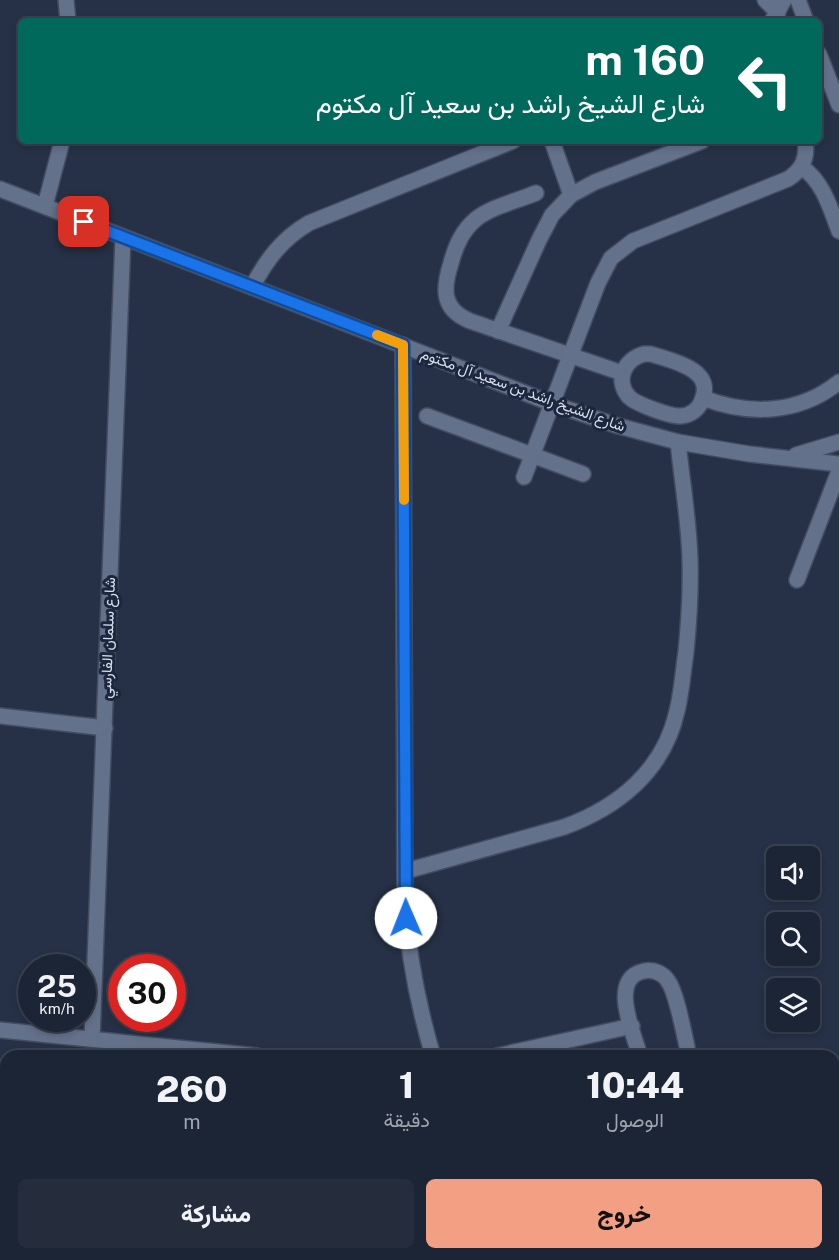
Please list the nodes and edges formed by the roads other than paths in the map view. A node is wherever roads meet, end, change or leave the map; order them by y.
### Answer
1 (66, 0) edge
2 (765, 0) edge
3 (798, 0) edge
4 (778, 11) edge
5 (68, 18) edge
6 (805, 18) edge
7 (822, 62) edge
8 (839, 105) edge
9 (61, 144) edge
10 (506, 144) edge
11 (553, 144) edge
12 (694, 144) edge
13 (805, 144) edge
14 (802, 167) junction
15 (0, 189) edge
16 (536, 193) dead end
17 (571, 195) junction
18 (45, 206) junction
19 (839, 231) edge
20 (123, 237) junction
21 (252, 287) junction
22 (498, 331) junction
23 (403, 345) junction
24 (571, 356) junction
25 (622, 373) junction
26 (839, 382) edge
27 (703, 399) junction
28 (553, 404) junction
29 (427, 416) dead end
30 (839, 441) edge
31 (678, 442) junction
32 (532, 455) junction
33 (785, 458) junction
34 (839, 464) edge
35 (839, 471) edge
36 (583, 474) dead end
37 (524, 477) dead end
38 (797, 580) dead end
39 (0, 716) edge
40 (105, 728) junction
41 (406, 871) junction
42 (632, 1026) junction
43 (0, 1029) edge
44 (92, 1039) junction
45 (199, 1050) edge
46 (432, 1050) edge
47 (524, 1050) edge
48 (638, 1050) edge
49 (687, 1050) edge

1 - 5 street
2 - 4 street
3 - 6 street
7 - 8 street
9 - 18 street
10 - 21 street
11 - 17 street
12 - 17 street
13 - 14 street
14 - 19 street
14 - 24 street
15 - 18 street, شارع الشيخ راشد بن سعيد آل مكتوم
16 - 22 street
17 - 22 street
18 - 20 street, شارع الشيخ راشد بن سعيد آل مكتوم
20 - 21 street, شارع الشيخ راشد بن سعيد آل مكتوم
20 - 40 street, شارع سلمان الفارسي
21 - 23 street, شارع الشيخ راشد بن سعيد آل مكتوم
22 - 24 street
23 - 28 street, شارع الشيخ راشد بن سعيد آل مكتوم
23 - 41 street
24 - 25 street
24 - 28 street
25 - 27 street
25 - 27 street
26 - 27 street
28 - 31 street, شارع الشيخ راشد بن سعيد آل مكتوم
28 - 32 street
29 - 32 street
30 - 33 street, شارع الشيخ راشد بن سعيد آل مكتوم
31 - 33 street, شارع الشيخ راشد بن سعيد آل مكتوم
31 - 41 street
32 - 36 street
32 - 37 street
33 - 34 street, شارع الشيخ راشد بن سعيد آل مكتوم
35 - 38 street
39 - 40 street
40 - 44 street, شارع سلمان الفارسي
41 - 46 street
42 - 47 street
42 - 48 street
42 - 49 street
43 - 44 street
44 - 45 street

